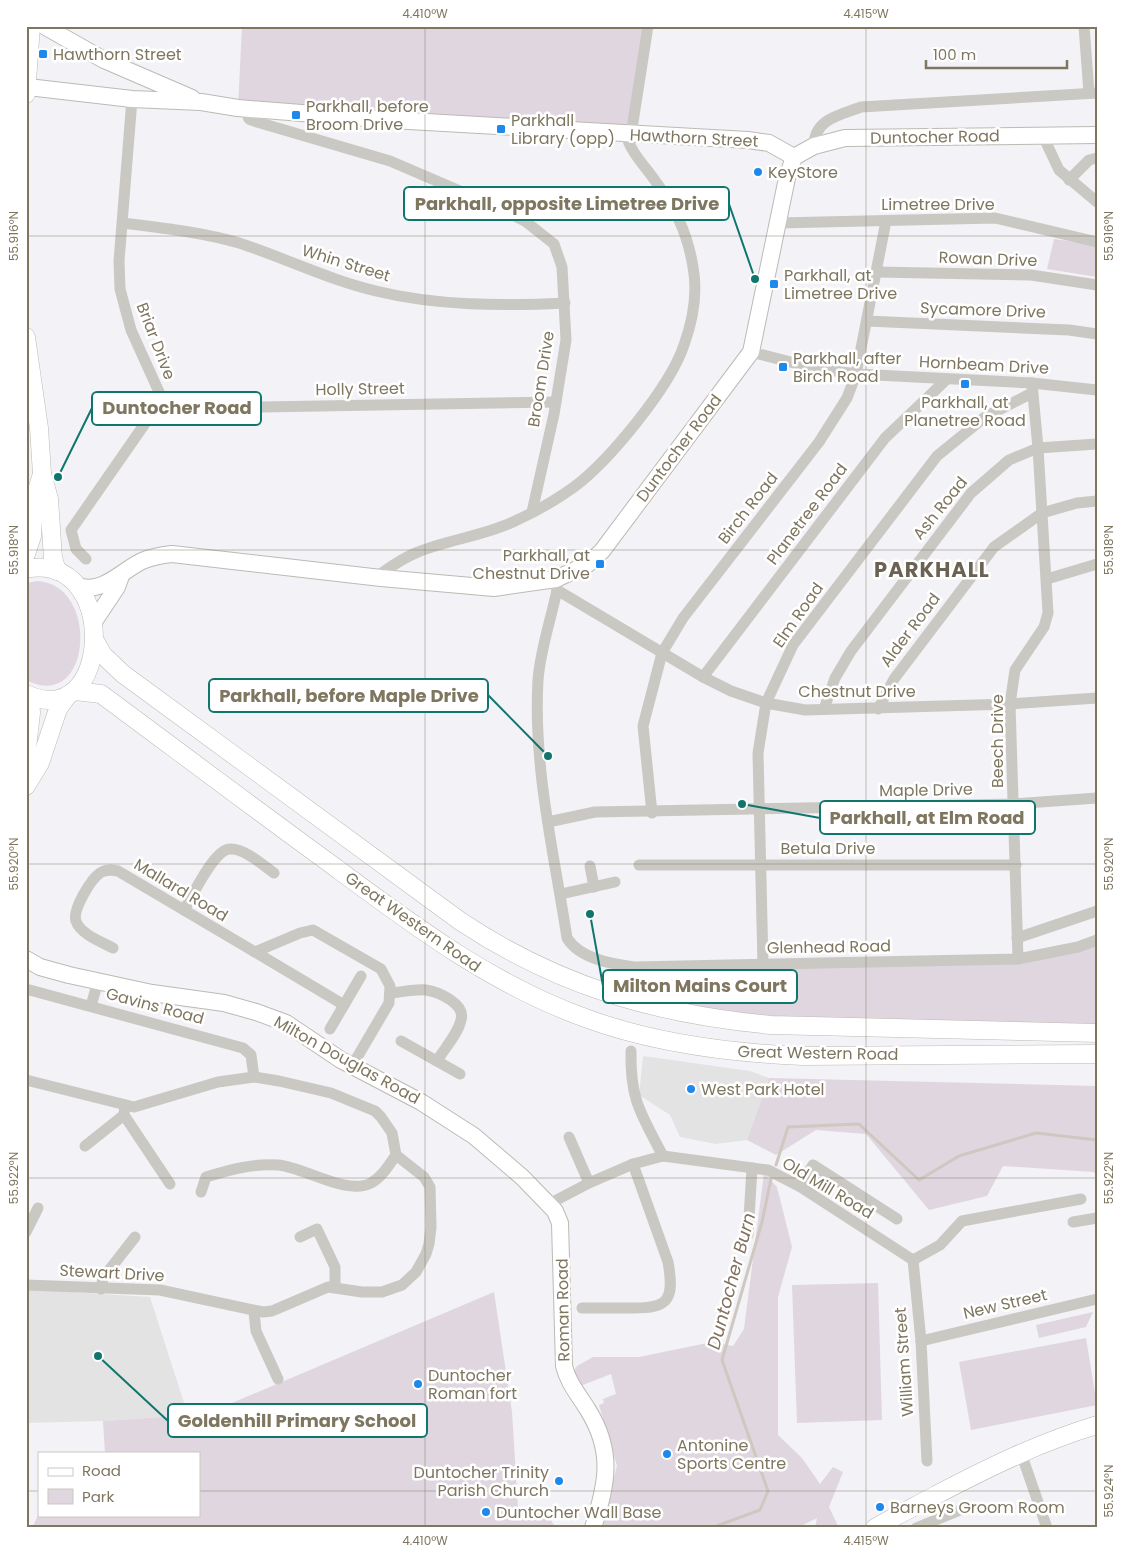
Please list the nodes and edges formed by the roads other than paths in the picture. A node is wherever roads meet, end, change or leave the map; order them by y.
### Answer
1 (31, 26) edge
2 (44, 26) edge
3 (648, 26) edge
4 (1084, 26) edge
5 (27, 91) edge
6 (1093, 93) edge
7 (132, 99) junction
8 (201, 102) junction
9 (244, 108) junction
10 (629, 135) junction
11 (1097, 135) edge
12 (1044, 136) junction
13 (814, 146) junction
14 (794, 157) junction
15 (1097, 158) edge
16 (1069, 180) junction
17 (1097, 202) edge
18 (886, 221) junction
19 (123, 223) junction
20 (778, 223) junction
21 (1097, 242) edge
22 (877, 272) junction
23 (1097, 284) edge
24 (565, 303) junction
25 (867, 321) junction
26 (1097, 334) edge
27 (26, 337) edge
28 (751, 352) junction
29 (856, 374) junction
30 (947, 379) junction
31 (1032, 388) junction
32 (1097, 390) edge
33 (556, 402) junction
34 (164, 403) junction
35 (1097, 444) edge
36 (1038, 448) junction
37 (42, 474) junction
38 (1097, 502) edge
39 (532, 512) junction
40 (1042, 513) junction
41 (26, 554) edge
42 (86, 559) dead end
43 (1097, 564) edge
44 (26, 569) edge
45 (57, 571) junction
46 (121, 576) junction
47 (376, 577) junction
48 (1047, 579) junction
49 (76, 585) junction
50 (556, 585) junction
51 (93, 623) junction
52 (95, 641) junction
53 (662, 653) junction
54 (703, 677) junction
55 (71, 693) junction
56 (28, 695) edge
57 (1097, 698) edge
58 (766, 703) junction
59 (1010, 704) junction
60 (824, 709) junction
61 (878, 709) junction
62 (26, 757) edge
63 (26, 786) edge
64 (1097, 798) edge
65 (1014, 804) junction
66 (759, 810) junction
67 (652, 813) junction
68 (548, 822) junction
69 (761, 864) junction
70 (640, 865) dead end
71 (1016, 865) junction
72 (590, 866) dead end
73 (274, 873) dead end
74 (615, 882) dead end
75 (594, 887) junction
76 (560, 894) junction
77 (184, 910) junction
78 (1097, 911) edge
79 (1017, 938) junction
80 (1097, 940) edge
81 (113, 948) dead end
82 (255, 952) junction
83 (26, 959) edge
84 (1018, 959) junction
85 (763, 965) junction
86 (361, 976) dead end
87 (98, 981) junction
88 (26, 988) edge
89 (391, 993) junction
90 (344, 1005) junction
91 (91, 1006) junction
92 (330, 1029) dead end
93 (1097, 1034) edge
94 (401, 1041) dead end
95 (631, 1051) dead end
96 (1097, 1054) edge
97 (437, 1061) junction
98 (352, 1066) junction
99 (460, 1074) dead end
100 (254, 1078) junction
101 (26, 1080) edge
102 (121, 1107) junction
103 (569, 1137) dead end
104 (85, 1146) dead end
105 (396, 1155) junction
106 (663, 1156) junction
107 (632, 1164) junction
108 (752, 1168) junction
109 (589, 1183) junction
110 (170, 1184) dead end
111 (799, 1186) junction
112 (201, 1192) dead end
113 (1081, 1199) dead end
114 (549, 1204) junction
115 (38, 1208) dead end
116 (1097, 1218) edge
117 (898, 1219) dead end
118 (1073, 1222) dead end
119 (26, 1232) edge
120 (748, 1235) dead end
121 (134, 1237) dead end
122 (300, 1238) dead end
123 (913, 1260) junction
124 (26, 1285) edge
125 (335, 1287) junction
126 (101, 1289) junction
127 (1097, 1299) edge
128 (582, 1308) dead end
129 (254, 1312) junction
130 (921, 1341) junction
131 (278, 1380) dead end
132 (1097, 1425) edge
133 (1021, 1453) junction
134 (927, 1461) dead end
135 (965, 1508) dead end
136 (902, 1512) junction
137 (593, 1528) edge
138 (875, 1528) edge
139 (910, 1528) edge
140 (916, 1528) edge
141 (1047, 1528) edge

1 - 5 main road
2 - 8 street, Hawthorn Street
3 - 10 street
4 - 6 street
5 - 7 street, Hawthorn Street
6 - 13 street
7 - 8 street, Hawthorn Street
7 - 19 street, Briar Drive
8 - 9 street, Hawthorn Street
9 - 10 street, Hawthorn Street
9 - 24 street, Broom Drive
10 - 14 street, Hawthorn Street
10 - 39 street
11 - 12 street, Duntocher Road
12 - 13 street, Duntocher Road
12 - 16 street
13 - 14 street, Duntocher Road
14 - 20 street, Duntocher Road
15 - 16 street
16 - 17 street
18 - 20 street, Limetree Drive
18 - 21 street, Limetree Drive
18 - 22 street, Birch Road
19 - 24 street, Whin Street
19 - 34 street, Briar Drive
20 - 28 street, Duntocher Road
22 - 23 street, Rowan Drive
22 - 25 street, Birch Road
24 - 33 street, Broom Drive
25 - 26 street, Sycamore Drive
25 - 29 street, Birch Road
27 - 37 main road
28 - 29 street, Hornbeam Drive
28 - 50 street, Duntocher Road
29 - 30 street, Hornbeam Drive
29 - 53 street, Birch Road
30 - 31 street, Hornbeam Drive
30 - 54 street, Planetree Road
31 - 32 street, Hornbeam Drive
31 - 36 street, Beech Drive
31 - 58 street, Elm Road
33 - 34 street, Holly Street
33 - 39 street, Broom Drive
34 - 42 street, Briar Drive
35 - 36 street, Ash Road
36 - 40 street, Beech Drive
36 - 60 street, Ash Road
37 - 41 main road
37 - 45 main road
38 - 40 street, Alder Road
39 - 47 street
40 - 48 street, Beech Drive
40 - 61 street, Alder Road
43 - 48 street
44 - 45 main road
45 - 49 main road
46 - 47 street, Duntocher Road
46 - 49 street, Duntocher Road
46 - 51 street, Duntocher Road
47 - 50 street, Duntocher Road
48 - 59 street, Beech Drive
49 - 51 main road
50 - 53 street, Chestnut Drive
50 - 68 street
51 - 52 main road
52 - 55 main road
52 - 93 main road, Great Western Road
53 - 54 street, Chestnut Drive
53 - 67 street, Birch Road
54 - 58 street, Chestnut Drive
55 - 56 main road, Great Western Road
55 - 63 main road
55 - 96 main road, Great Western Road
56 - 62 main road
57 - 59 street, Chestnut Drive
58 - 60 street, Chestnut Drive
58 - 66 street, Elm Road
59 - 61 street, Chestnut Drive
59 - 65 street, Beech Drive
60 - 61 street, Chestnut Drive
64 - 65 street, Maple Drive
65 - 66 street, Maple Drive
65 - 71 street, Beech Drive
66 - 67 street, Maple Drive
66 - 69 street, Elm Road
67 - 68 street, Maple Drive
68 - 76 street
69 - 70 street, Betula Drive
69 - 71 street, Betula Drive
69 - 85 street, Elm Road
71 - 79 street, Beech Drive
72 - 75 street
73 - 77 street
74 - 75 street
75 - 76 street
76 - 85 street, Glenhead Road
77 - 81 street, Mallard Road
77 - 82 street, Mallard Road
78 - 79 street
79 - 84 street, Beech Drive
80 - 84 street, Glenhead Road
82 - 89 street
82 - 90 street, Mallard Road
83 - 87 street, Milton Douglas Road
84 - 85 street, Glenhead Road
86 - 90 street
87 - 91 street
87 - 98 street, Milton Douglas Road
88 - 91 street, Gavins Road
89 - 97 street
89 - 98 street
90 - 92 street
91 - 100 street, Gavins Road
94 - 97 street
95 - 106 street
97 - 99 street
98 - 114 street, Milton Douglas Road
100 - 102 street
100 - 105 street
101 - 102 street
102 - 104 street
102 - 110 street
103 - 109 street
105 - 112 street
105 - 125 street, Stewart Drive
106 - 107 street, Old Mill Road
106 - 108 street, Old Mill Road
107 - 109 street, Old Mill Road
107 - 128 street
108 - 111 street, Old Mill Road
108 - 120 street
109 - 114 street, Old Mill Road
111 - 117 street
111 - 123 street, Old Mill Road
113 - 123 street
114 - 137 street, Roman Road
115 - 119 street
116 - 118 street
121 - 126 street
122 - 125 street
123 - 130 street, William Street
124 - 126 street, Stewart Drive
125 - 129 street, Stewart Drive
126 - 129 street, Stewart Drive
127 - 130 street, New Street
129 - 131 street
130 - 134 street, William Street
132 - 133 main road
133 - 136 main road
133 - 141 street
135 - 140 street
136 - 138 main road
136 - 139 street

